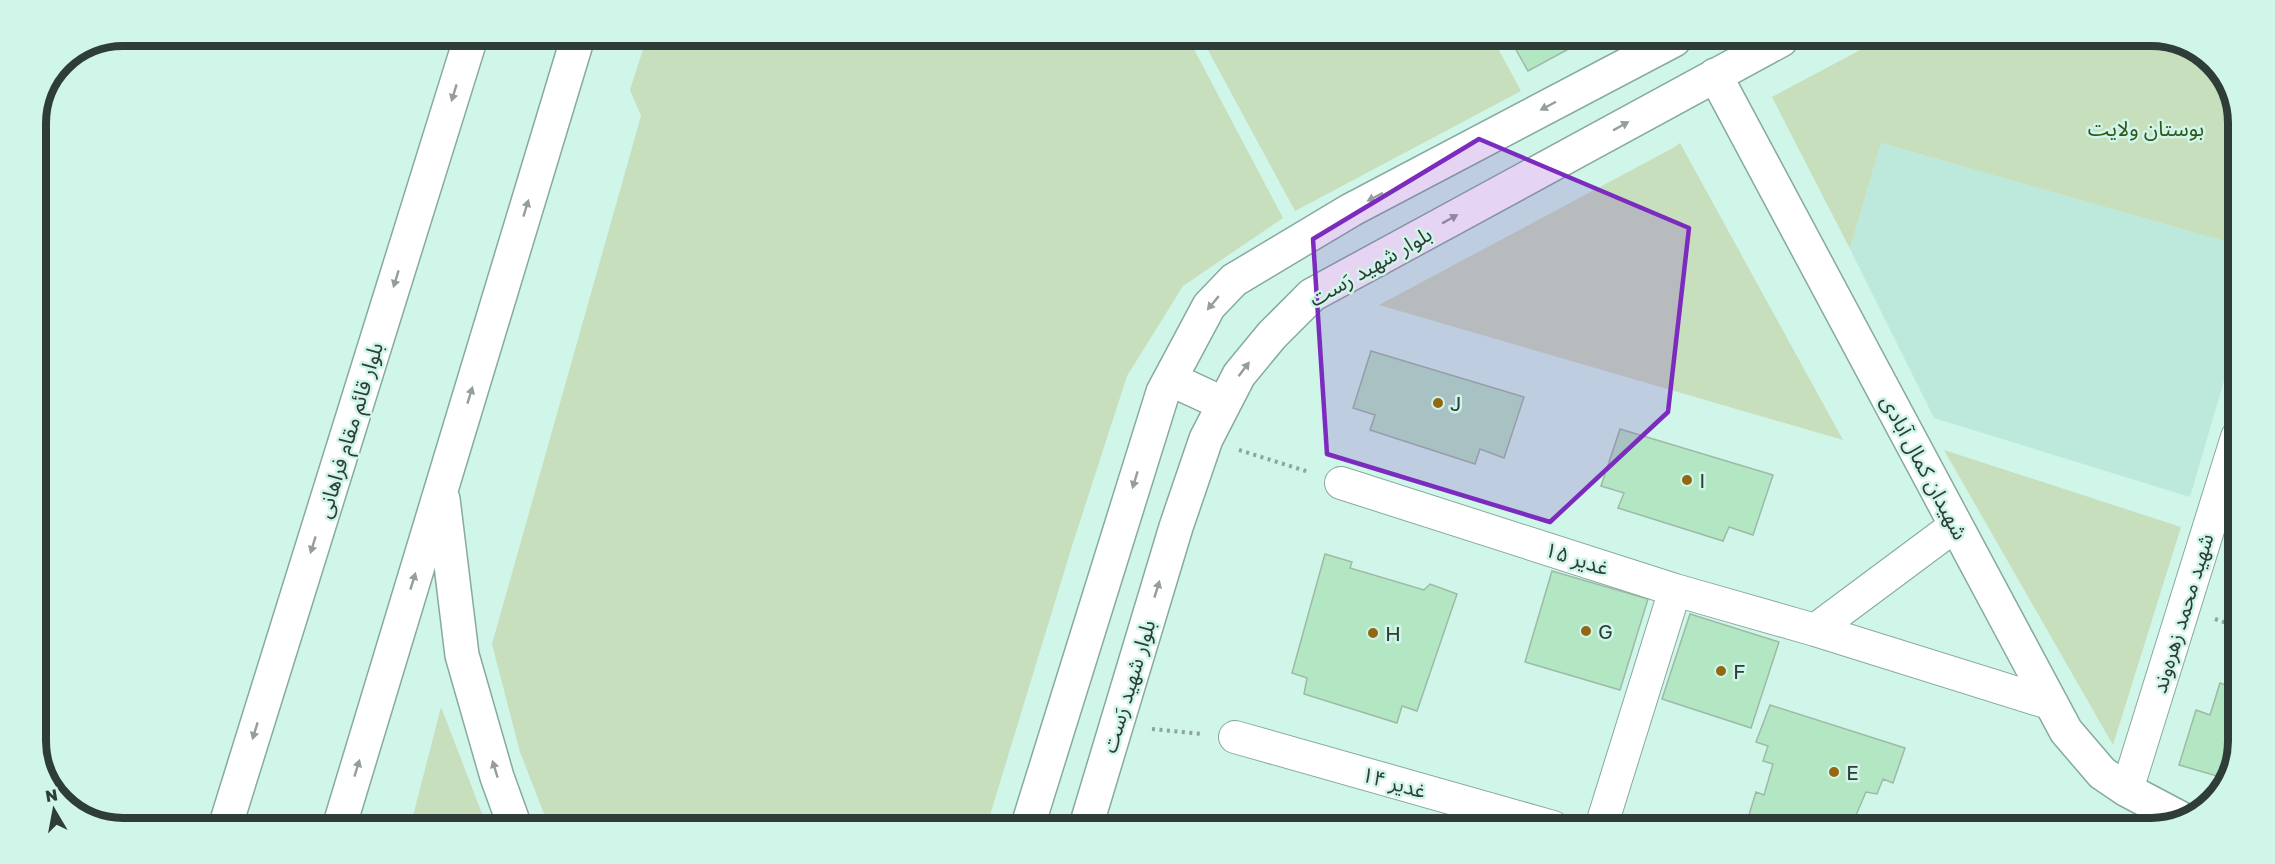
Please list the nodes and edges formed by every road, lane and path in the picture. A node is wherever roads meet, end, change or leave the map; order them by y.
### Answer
1 (468, 46) edge
2 (575, 46) edge
3 (1660, 46) edge
4 (1770, 46) edge
5 (1714, 75) junction
6 (1170, 379) junction
7 (1224, 404) junction
8 (1206, 439) junction
9 (2228, 463) edge
10 (1341, 483) joint
11 (442, 487) junction
12 (1956, 525) junction
13 (1675, 590) junction
14 (1815, 630) junction
15 (2052, 704) junction
16 (1116, 725) junction
17 (1235, 737) joint
18 (2127, 790) junction
19 (2173, 814) edge
20 (228, 818) edge
21 (342, 818) edge
22 (512, 818) edge
23 (1030, 818) edge
24 (1088, 818) edge
25 (1520, 818) edge
26 (1604, 818) edge

1 -> 20 main road, بلوار قائم مقام فراهانی
11 -> 2 main road
3 -> 6 main road
4 - 5 main road, بلوار شهید رَست
7 -> 5 main road, بلوار شهید رَست
5 - 12 main road, شهیدان کمال آبادی
6 - 7 main road
6 -> 23 main road
7 - 8 main road, بلوار شهید رَست
8 - 10 path
16 -> 8 main road, بلوار شهید رَست
9 - 18 street, شهید محمد زهره‌وند
10 - 13 street, غدیر ۱۵
21 -> 11 main road
22 -> 11 main road
12 - 14 street
12 - 15 main road, شهیدان کمال آبادی
13 - 14 street, غدیر ۱۵
13 - 26 street
14 - 15 street, غدیر ۱۵
15 - 18 main road, شهیدان کمال آبادی
16 - 17 path
16 - 24 main road, بلوار شهید رَست
17 - 25 street, غدیر ۱۴
18 - 19 main road, شهیدان کمال آبادی

